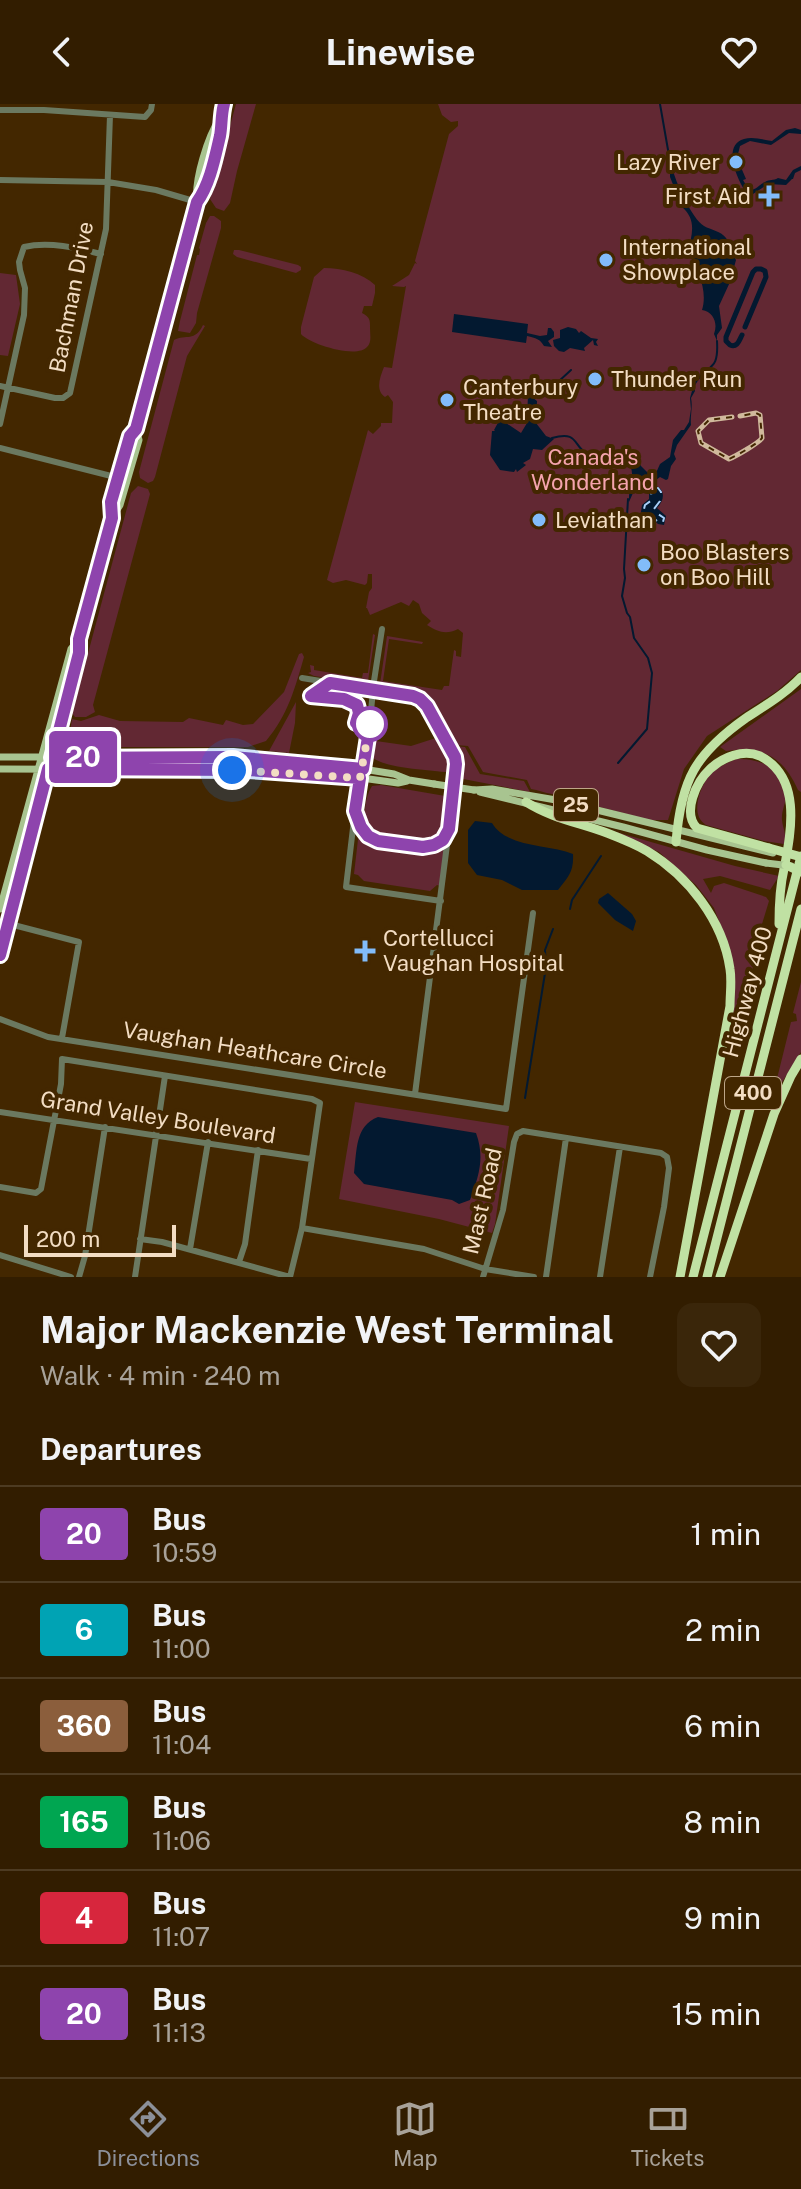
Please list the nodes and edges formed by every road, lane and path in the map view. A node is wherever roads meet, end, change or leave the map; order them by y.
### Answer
1 (152, 104) edge
2 (224, 104) edge
3 (0, 110) edge
4 (110, 115) junction
5 (0, 180) edge
6 (108, 182) junction
7 (197, 202) junction
8 (101, 254) junction
9 (4, 386) edge
10 (0, 424) edge
11 (0, 448) edge
12 (122, 478) junction
13 (382, 629) dead end
14 (79, 639) junction
15 (801, 677) edge
16 (302, 678) dead end
17 (374, 690) junction
18 (0, 757) edge
19 (42, 758) junction
20 (52, 758) junction
21 (0, 769) edge
22 (44, 770) junction
23 (362, 774) junction
24 (455, 777) dead end
25 (474, 790) junction
26 (453, 798) dead end
27 (526, 802) junction
28 (355, 811) junction
29 (449, 829) junction
30 (677, 830) junction
31 (676, 842) junction
32 (801, 857) edge
33 (786, 861) junction
34 (801, 870) edge
35 (441, 901) junction
36 (0, 909) edge
37 (801, 909) edge
38 (533, 913) dead end
39 (5, 923) junction
40 (779, 939) junction
41 (0, 954) edge
42 (0, 1019) edge
43 (62, 1038) junction
44 (801, 1059) edge
45 (165, 1076) junction
46 (415, 1094) junction
47 (0, 1112) edge
48 (54, 1120) junction
49 (105, 1127) junction
50 (157, 1134) junction
51 (566, 1138) junction
52 (208, 1142) junction
53 (620, 1147) junction
54 (258, 1150) junction
55 (311, 1159) junction
56 (0, 1187) edge
57 (302, 1228) junction
58 (140, 1239) junction
59 (190, 1249) junction
60 (0, 1255) edge
61 (239, 1262) junction
62 (484, 1273) edge
63 (71, 1277) edge
64 (79, 1277) edge
65 (135, 1277) edge
66 (290, 1277) edge
67 (534, 1277) edge
68 (546, 1277) edge
69 (600, 1277) edge
70 (650, 1277) edge
71 (680, 1277) edge
72 (693, 1277) edge
73 (707, 1277) edge
74 (720, 1277) edge

1 - 4 street
2 - 7 main road
3 - 4 street
4 - 6 street, Bachman Drive
5 - 6 street
6 - 7 street
6 - 8 street, Bachman Drive
7 - 12 main road
8 - 9 street, Bachman Drive
8 - 9 street
9 - 10 street
11 - 12 street
12 - 14 main road
13 - 17 street
14 - 19 main road
14 - 20 main road
15 - 30 highway
16 - 17 street
17 - 23 street
17 - 24 street
18 - 19 main road, 25
19 - 20 main road, 25
19 - 22 main road
20 - 22 main road
20 - 23 main road, 25
21 - 22 main road, 25
22 - 23 main road, 25
22 - 36 main road
22 - 39 main road
23 - 25 main road, 25, bridge
23 - 28 street
25 - 27 main road, 25
25 - 30 main road, 25
26 - 29 street
27 - 31 main road, 25
27 - 71 highway
28 - 29 street
28 - 35 street
29 - 35 street
30 - 31 highway
30 - 33 main road, 25
31 - 33 main road, 25, bridge
32 - 33 main road, 25, bridge
32 - 40 highway, Highway 400 / 400
32 - 40 highway, bridge
33 - 34 highway, bridge
35 - 46 street
37 - 73 highway, Highway 400 / 400
38 - 46 street, Vaughan Heathcare Circle
39 - 41 main road
39 - 43 street
40 - 72 highway, Highway 400 / 400
42 - 43 street, Vaughan Heathcare Circle
43 - 46 street, Vaughan Heathcare Circle
44 - 74 highway
45 - 48 street
45 - 50 street
45 - 55 street
47 - 48 street, Grand Valley Boulevard
48 - 49 street, Grand Valley Boulevard
48 - 56 street
49 - 50 street, Grand Valley Boulevard
49 - 64 street
50 - 52 street, Grand Valley Boulevard
50 - 58 street
51 - 53 street
51 - 62 street, Mast Road
51 - 68 street
52 - 54 street, Grand Valley Boulevard
52 - 59 street
53 - 69 street
53 - 70 street
54 - 55 street, Grand Valley Boulevard
54 - 61 street
55 - 57 street
57 - 62 street
57 - 66 street
58 - 59 street
58 - 65 street
59 - 61 street
60 - 63 street
61 - 66 street
62 - 67 street

